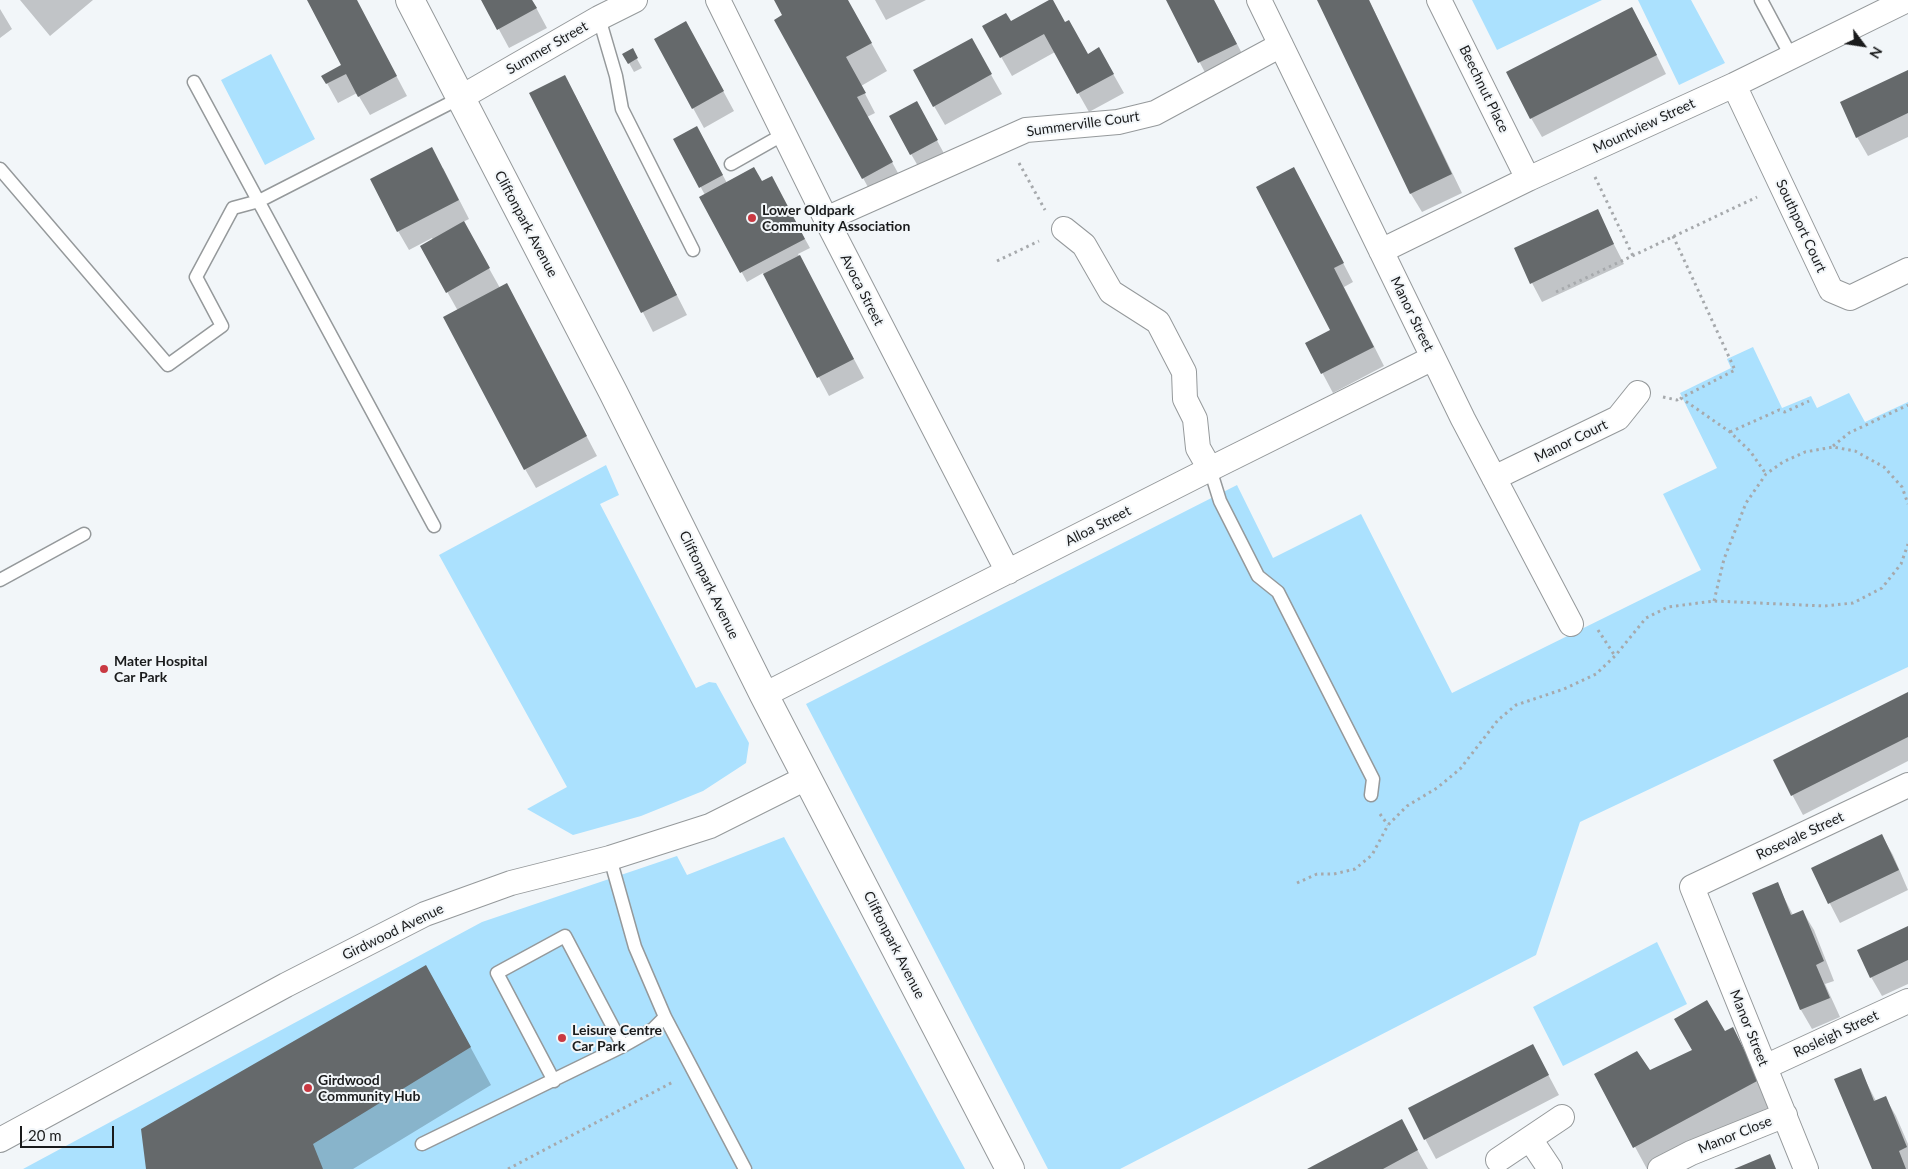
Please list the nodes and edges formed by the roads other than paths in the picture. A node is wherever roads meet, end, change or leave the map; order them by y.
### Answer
1 (410, 0) edge
2 (634, 0) edge
3 (718, 0) edge
4 (1259, 0) edge
5 (1439, 0) edge
6 (1761, 0) edge
7 (1907, 0) edge
8 (597, 9) edge
9 (1281, 45) junction
10 (1791, 56) junction
11 (194, 82) dead end
12 (1734, 85) junction
13 (460, 98) junction
14 (784, 134) junction
15 (731, 164) dead end
16 (0, 169) edge
17 (1528, 179) junction
18 (259, 201) junction
19 (826, 219) junction
20 (1064, 229) road end
21 (693, 250) dead end
22 (1381, 250) junction
23 (1908, 270) edge
24 (1433, 358) junction
25 (1638, 392) dead end
26 (1210, 469) junction
27 (1494, 478) junction
28 (434, 526) dead end
29 (84, 534) dead end
30 (1008, 572) junction
31 (0, 580) edge
32 (1571, 624) dead end
33 (764, 695) junction
34 (808, 777) junction
35 (1908, 785) edge
36 (1371, 795) dead end
37 (610, 858) junction
38 (1692, 887) joint
39 (1908, 1001) edge
40 (665, 1018) junction
41 (623, 1046) junction
42 (1765, 1067) junction
43 (554, 1081) junction
44 (1785, 1115) junction
45 (1562, 1117) dead end
46 (1530, 1139) junction
47 (0, 1140) edge
48 (422, 1144) dead end
49 (1498, 1160) dead end
50 (745, 1169) edge
51 (1010, 1169) edge
52 (1550, 1169) edge
53 (1660, 1169) edge
54 (1806, 1169) edge

1 - 13 street, Cliftonpark Avenue
2 - 8 street, Summer Street
3 - 14 street, Avoca Street
4 - 9 street, Manor Street
5 - 17 street, Beechnut Place
6 - 10 lane
7 - 10 street, Mountview Street
8 - 13 street, Summer Street
8 - 21 lane
9 - 19 street, Summerville Court
9 - 22 street, Manor Street
10 - 12 street, Mountview Street
11 - 18 lane
12 - 17 street, Mountview Street
12 - 23 street, Southport Court
13 - 18 lane
13 - 33 street, Cliftonpark Avenue
14 - 15 lane
14 - 19 street, Avoca Street
16 - 18 lane
17 - 22 street, Mountview Street
18 - 28 lane
19 - 30 street, Avoca Street
20 - 26 street
22 - 24 street, Manor Street
24 - 26 street, Alloa Street
24 - 27 street, Manor Street
25 - 27 street, Manor Court
26 - 30 street, Alloa Street
26 - 36 lane
27 - 32 street, Manor Street
29 - 31 lane
30 - 33 street, Alloa Street
33 - 34 street, Cliftonpark Avenue
34 - 37 street, Girdwood Avenue
34 - 51 street, Cliftonpark Avenue
35 - 38 street, Rosevale Street
37 - 40 lane
37 - 47 street, Girdwood Avenue
38 - 42 street, Manor Street
39 - 42 street, Rosleigh Street
40 - 41 lane
40 - 50 lane
41 - 43 lane
41 - 43 lane
42 - 44 street, Manor Street
43 - 48 lane
44 - 53 street, Manor Close
44 - 54 street, Manor Street
45 - 46 street
46 - 49 street
46 - 52 street

